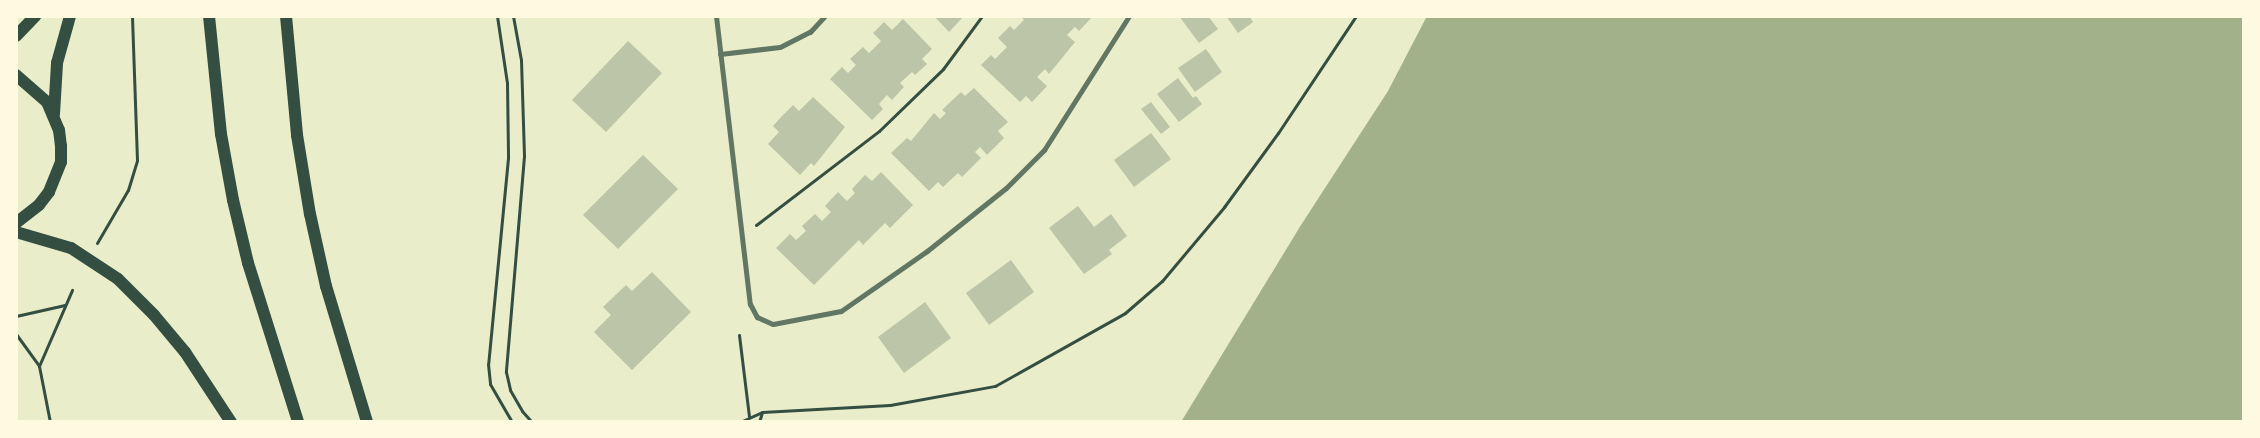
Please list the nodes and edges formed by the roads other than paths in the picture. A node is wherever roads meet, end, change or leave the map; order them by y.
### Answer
1 (35, 16) edge
2 (70, 16) edge
3 (209, 16) edge
4 (286, 16) edge
5 (716, 16) edge
6 (825, 16) edge
7 (1128, 16) edge
8 (16, 36) edge
9 (720, 54) junction
10 (16, 76) edge
11 (54, 114) junction
12 (16, 223) edge
13 (16, 232) edge
14 (231, 422) edge
15 (298, 422) edge
16 (367, 422) edge

1 - 8 main road
2 - 11 main road
3 - 15 main road
4 - 16 main road
5 - 9 street
6 - 9 street
7 - 9 street
10 - 11 main road
11 - 12 main road
13 - 14 main road

